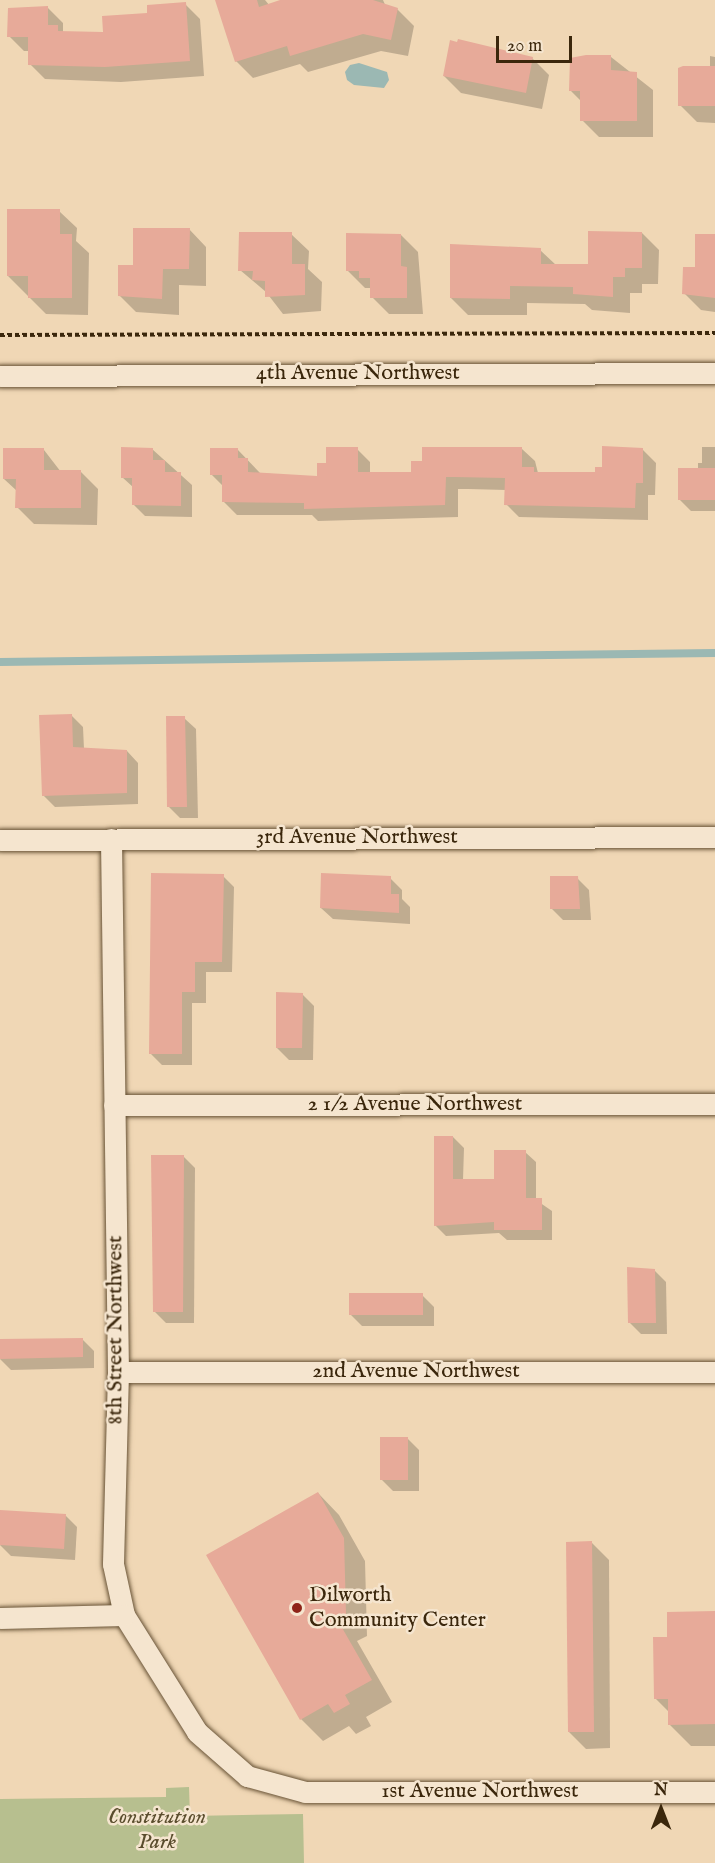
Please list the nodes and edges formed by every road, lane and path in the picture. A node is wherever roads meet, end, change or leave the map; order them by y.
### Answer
1 (715, 333) edge
2 (0, 335) edge
3 (715, 373) edge
4 (0, 376) edge
5 (715, 837) edge
6 (111, 839) junction
7 (0, 840) edge
8 (715, 1104) edge
9 (114, 1105) junction
10 (117, 1372) junction
11 (715, 1372) edge
12 (124, 1615) junction
13 (0, 1618) edge
14 (248, 1776) joint
15 (715, 1792) edge

1 - 2 path
3 - 4 street, 4th Avenue Northwest
5 - 6 street, 3rd Avenue Northwest
6 - 7 street, 3rd Avenue Northwest
6 - 9 street, 8th Street Northwest
8 - 9 street, 2 1/2 Avenue Northwest
9 - 10 street, 8th Street Northwest
10 - 11 street, 2nd Avenue Northwest
10 - 12 street, 8th Street Northwest
12 - 13 street
12 - 14 street, 8th Street Northwest
14 - 15 street, 1st Avenue Northwest

